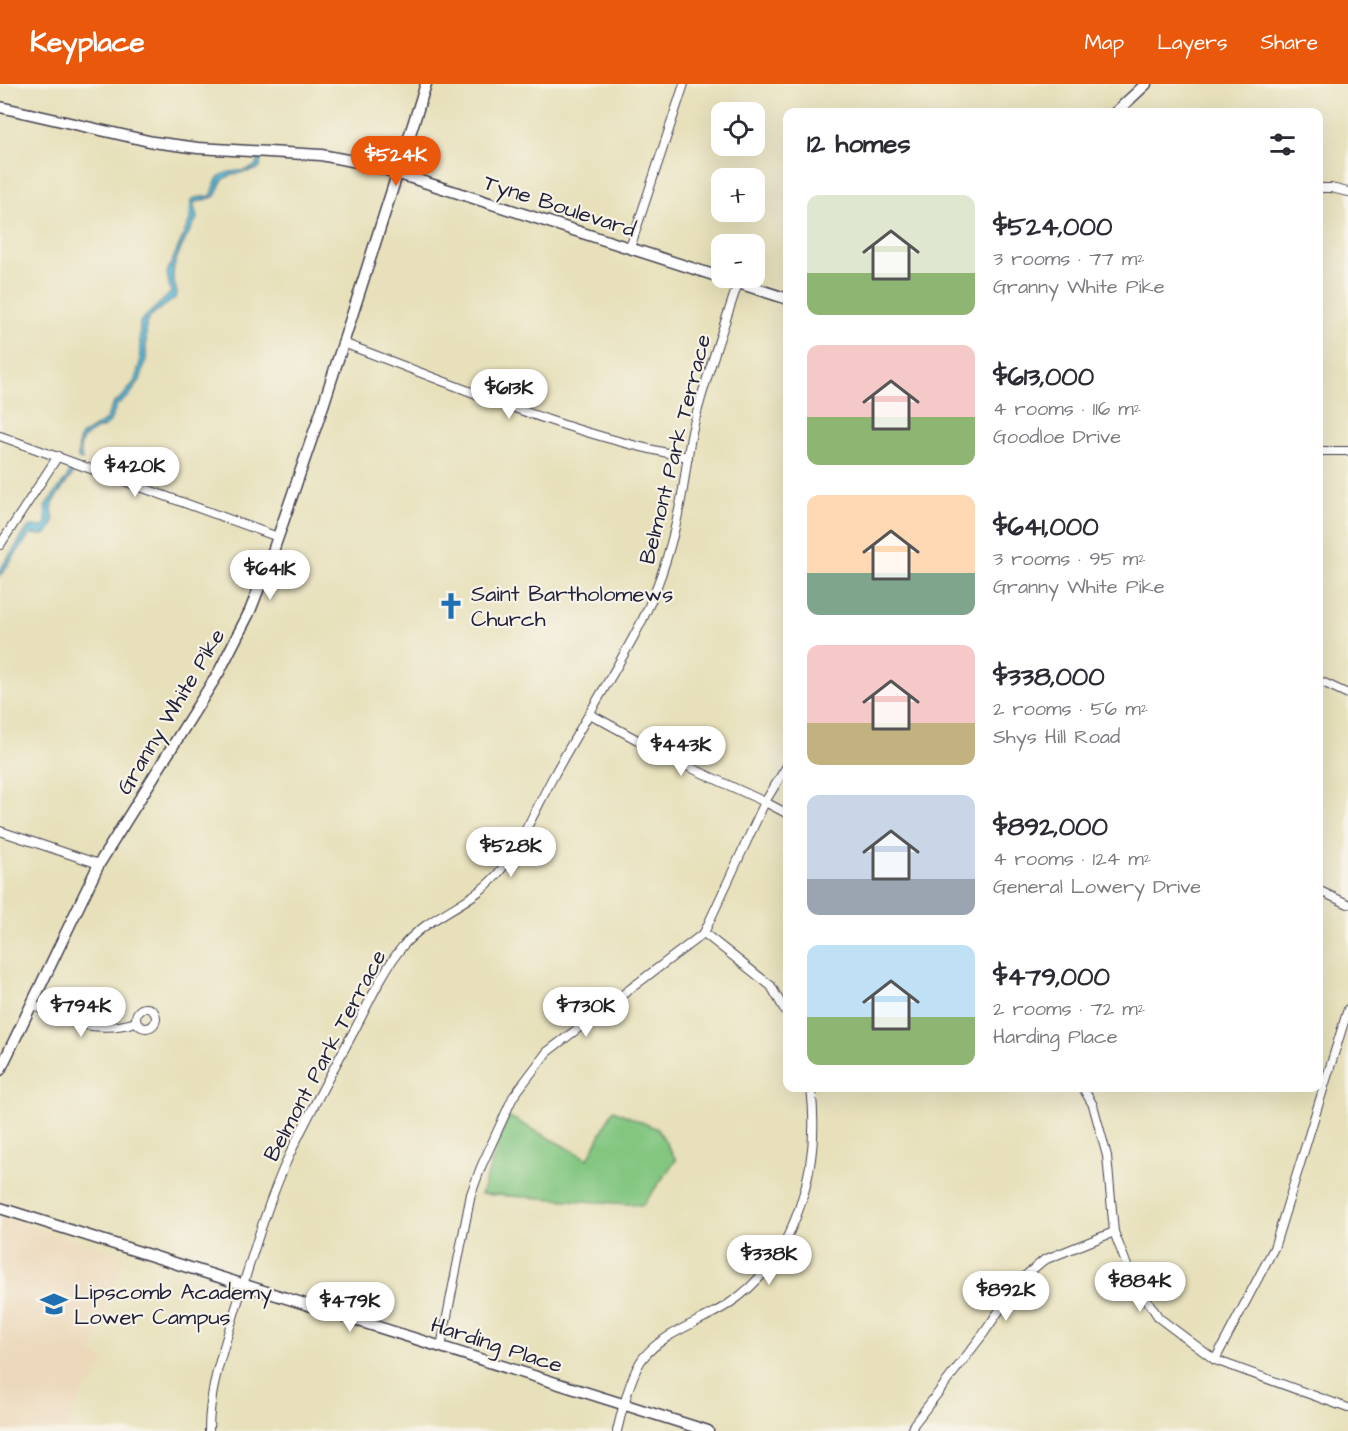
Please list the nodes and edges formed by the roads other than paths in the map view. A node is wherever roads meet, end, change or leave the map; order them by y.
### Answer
1 (426, 84) edge
2 (684, 84) edge
3 (1146, 84) edge
4 (0, 107) edge
5 (1120, 108) edge
6 (398, 173) junction
7 (1323, 189) edge
8 (1348, 192) edge
9 (630, 248) junction
10 (711, 274) edge
11 (736, 288) edge
12 (754, 288) edge
13 (783, 297) edge
14 (343, 343) junction
15 (0, 436) edge
16 (1323, 451) edge
17 (1348, 451) edge
18 (58, 456) junction
19 (688, 457) junction
20 (278, 537) junction
21 (0, 545) edge
22 (1323, 682) edge
23 (1348, 694) edge
24 (590, 714) junction
25 (783, 772) edge
26 (765, 802) junction
27 (783, 811) edge
28 (0, 831) edge
29 (99, 864) junction
30 (1323, 892) edge
31 (1348, 904) edge
32 (704, 933) junction
33 (31, 1004) junction
34 (783, 1007) edge
35 (1348, 1010) edge
36 (136, 1022) dead end
37 (0, 1070) edge
38 (1323, 1090) edge
39 (812, 1092) edge
40 (1085, 1092) edge
41 (1323, 1092) edge
42 (0, 1208) edge
43 (1114, 1232) junction
44 (243, 1284) junction
45 (441, 1347) junction
46 (1215, 1360) junction
47 (624, 1404) junction
48 (1348, 1408) edge
49 (209, 1431) edge
50 (617, 1431) edge
51 (708, 1431) edge
52 (911, 1431) edge

1 - 6 main road, Granny White Pike
2 - 9 street
3 - 5 main road
4 - 6 main road, Tyne Boulevard
6 - 9 main road, Tyne Boulevard
6 - 14 main road, Granny White Pike
7 - 8 street
9 - 10 main road, Tyne Boulevard
11 - 19 street, Belmont Park Terrace
12 - 13 main road, Tyne Boulevard
14 - 19 street
14 - 20 main road, Granny White Pike
15 - 18 street
16 - 17 street
18 - 20 street
18 - 21 street
19 - 24 street, Belmont Park Terrace
20 - 29 main road, Granny White Pike
22 - 23 street
24 - 26 street
24 - 44 street, Belmont Park Terrace
25 - 26 street
26 - 27 street
26 - 32 street
28 - 29 street
29 - 33 main road, Granny White Pike
30 - 31 street
32 - 34 street
32 - 45 street
33 - 36 street
33 - 37 main road, Granny White Pike
35 - 38 street
39 - 47 street
40 - 43 street
41 - 46 street
42 - 44 main road, Harding Place
43 - 46 street
43 - 52 street
44 - 45 main road, Harding Place
44 - 49 street, Belmont Park Terrace
45 - 47 main road, Harding Place
46 - 48 street
47 - 50 street
47 - 51 main road, Harding Place

